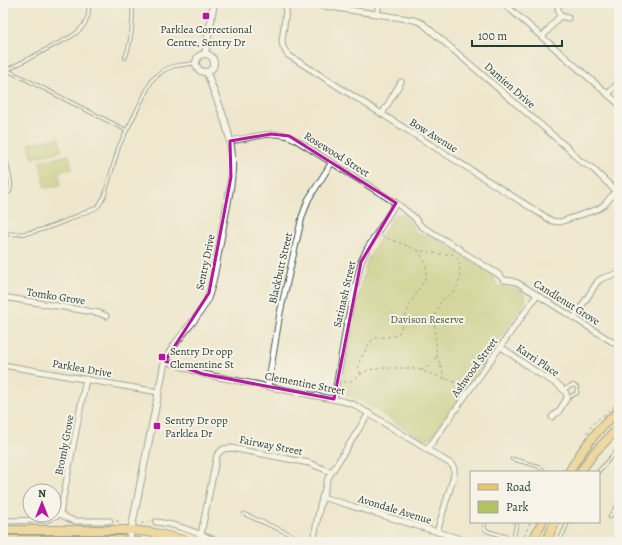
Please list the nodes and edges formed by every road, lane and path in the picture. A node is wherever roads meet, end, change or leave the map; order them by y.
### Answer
1 (88, 3) edge
2 (132, 3) edge
3 (214, 3) edge
4 (287, 3) edge
5 (305, 3) edge
6 (379, 3) edge
7 (503, 3) edge
8 (558, 8) dead end
9 (377, 14) junction
10 (560, 16) junction
11 (568, 18) dead end
12 (542, 37) junction
13 (205, 54) junction
14 (125, 58) dead end
15 (196, 63) junction
16 (7, 70) junction
17 (3, 72) edge
18 (207, 72) junction
19 (401, 82) dead end
20 (619, 82) edge
21 (608, 94) junction
22 (619, 104) edge
23 (382, 114) junction
24 (126, 130) junction
25 (230, 141) junction
26 (3, 146) edge
27 (332, 162) junction
28 (617, 192) edge
29 (3, 197) edge
30 (396, 203) junction
31 (3, 233) edge
32 (376, 234) junction
33 (418, 250) junction
34 (462, 253) junction
35 (456, 257) junction
36 (619, 273) edge
37 (538, 296) junction
38 (3, 297) edge
39 (106, 316) dead end
40 (574, 318) junction
41 (619, 346) edge
42 (501, 347) junction
43 (437, 356) junction
44 (165, 361) junction
45 (3, 365) edge
46 (420, 370) junction
47 (361, 374) junction
48 (86, 379) junction
49 (445, 379) junction
50 (337, 382) junction
51 (268, 386) junction
52 (471, 388) junction
53 (564, 389) junction
54 (158, 392) junction
55 (567, 398) junction
56 (334, 399) junction
57 (619, 411) edge
58 (369, 413) junction
59 (552, 417) dead end
60 (619, 427) edge
61 (619, 448) edge
62 (427, 450) junction
63 (512, 459) dead end
64 (544, 471) edge
65 (570, 471) edge
66 (581, 471) edge
67 (599, 471) edge
68 (331, 472) junction
69 (322, 497) junction
70 (619, 503) edge
71 (62, 504) edge
72 (244, 514) dead end
73 (62, 515) edge
74 (610, 517) dead end
75 (3, 521) edge
76 (22, 521) edge
77 (110, 521) dead end
78 (156, 522) dead end
79 (485, 523) edge
80 (517, 523) edge
81 (530, 523) edge
82 (542, 523) edge
83 (555, 523) edge
84 (568, 523) edge
85 (3, 530) edge
86 (132, 530) junction
87 (437, 532) junction
88 (202, 534) junction
89 (3, 540) edge
90 (461, 540) dead end
91 (129, 541) junction
92 (140, 542) edge
93 (192, 542) edge
94 (219, 542) edge
95 (308, 542) edge
96 (314, 542) edge
97 (522, 542) edge
98 (532, 542) edge
99 (546, 542) edge
100 (559, 542) edge

1 - 16 lane
2 - 14 lane
3 - 13 street
4 - 23 street, Bow Avenue
5 - 9 street, Damien Drive
6 - 9 street
7 - 12 street
8 - 10 street
9 - 28 street, Damien Drive
10 - 11 street
10 - 12 street
12 - 21 street
13 - 15 street
13 - 18 street
15 - 18 street
15 - 24 lane
16 - 17 lane
16 - 24 lane
18 - 25 street, Sentry Drive
19 - 23 street
20 - 21 street
21 - 22 street
23 - 28 street, Bow Avenue
24 - 31 lane
25 - 27 street, Rosewood Street
25 - 44 street, Sentry Drive
26 - 29 lane
27 - 30 street, Rosewood Street
27 - 51 street, Blackbutt Street
30 - 32 street, Satinash Street
30 - 34 street, Rosewood Street
32 - 33 path
32 - 50 street, Satinash Street
33 - 35 path
33 - 47 path
34 - 35 path
34 - 37 street, Candlenut Grove
35 - 43 path
36 - 40 street
37 - 40 street, Candlenut Grove
37 - 42 street, Ashwood Street
38 - 39 street, Tomko Grove
40 - 41 street, Candlenut Grove
42 - 52 street, Ashwood Street
42 - 53 street, Karri Place
43 - 46 path
43 - 49 path
44 - 51 street, Clementine Street
44 - 54 street, Sentry Drive
45 - 48 street, Parklea Drive
46 - 47 path
46 - 49 path
47 - 50 path
48 - 54 street, Parklea Drive
48 - 71 street, Bromly Grove
49 - 52 path
50 - 56 street, Satinash Street
51 - 56 street, Clementine Street
52 - 62 street, Ashwood Street
53 - 55 street, Karri Place
53 - 55 lane, Karri Place
54 - 86 street, Sentry Drive
55 - 59 street, Karri Place
56 - 58 street, Clementine Street
57 - 65 main road
58 - 62 street, Clementine Street
58 - 68 street
60 - 66 main road
61 - 67 lane
62 - 87 street, Clementine Street
63 - 64 lane
68 - 69 street
68 - 88 street, Fairway Street
69 - 87 street, Avondale Avenue
69 - 96 street
70 - 74 lane
72 - 95 lane
73 - 77 street
75 - 76 street
78 - 88 street
79 - 80 lane
81 - 97 path
82 - 98 main road
83 - 99 main road
84 - 100 lane
85 - 86 main road
86 - 91 street, Sentry Drive
86 - 93 main road
87 - 90 street, Avondale Avenue
88 - 94 street
89 - 91 main road
91 - 92 main road

